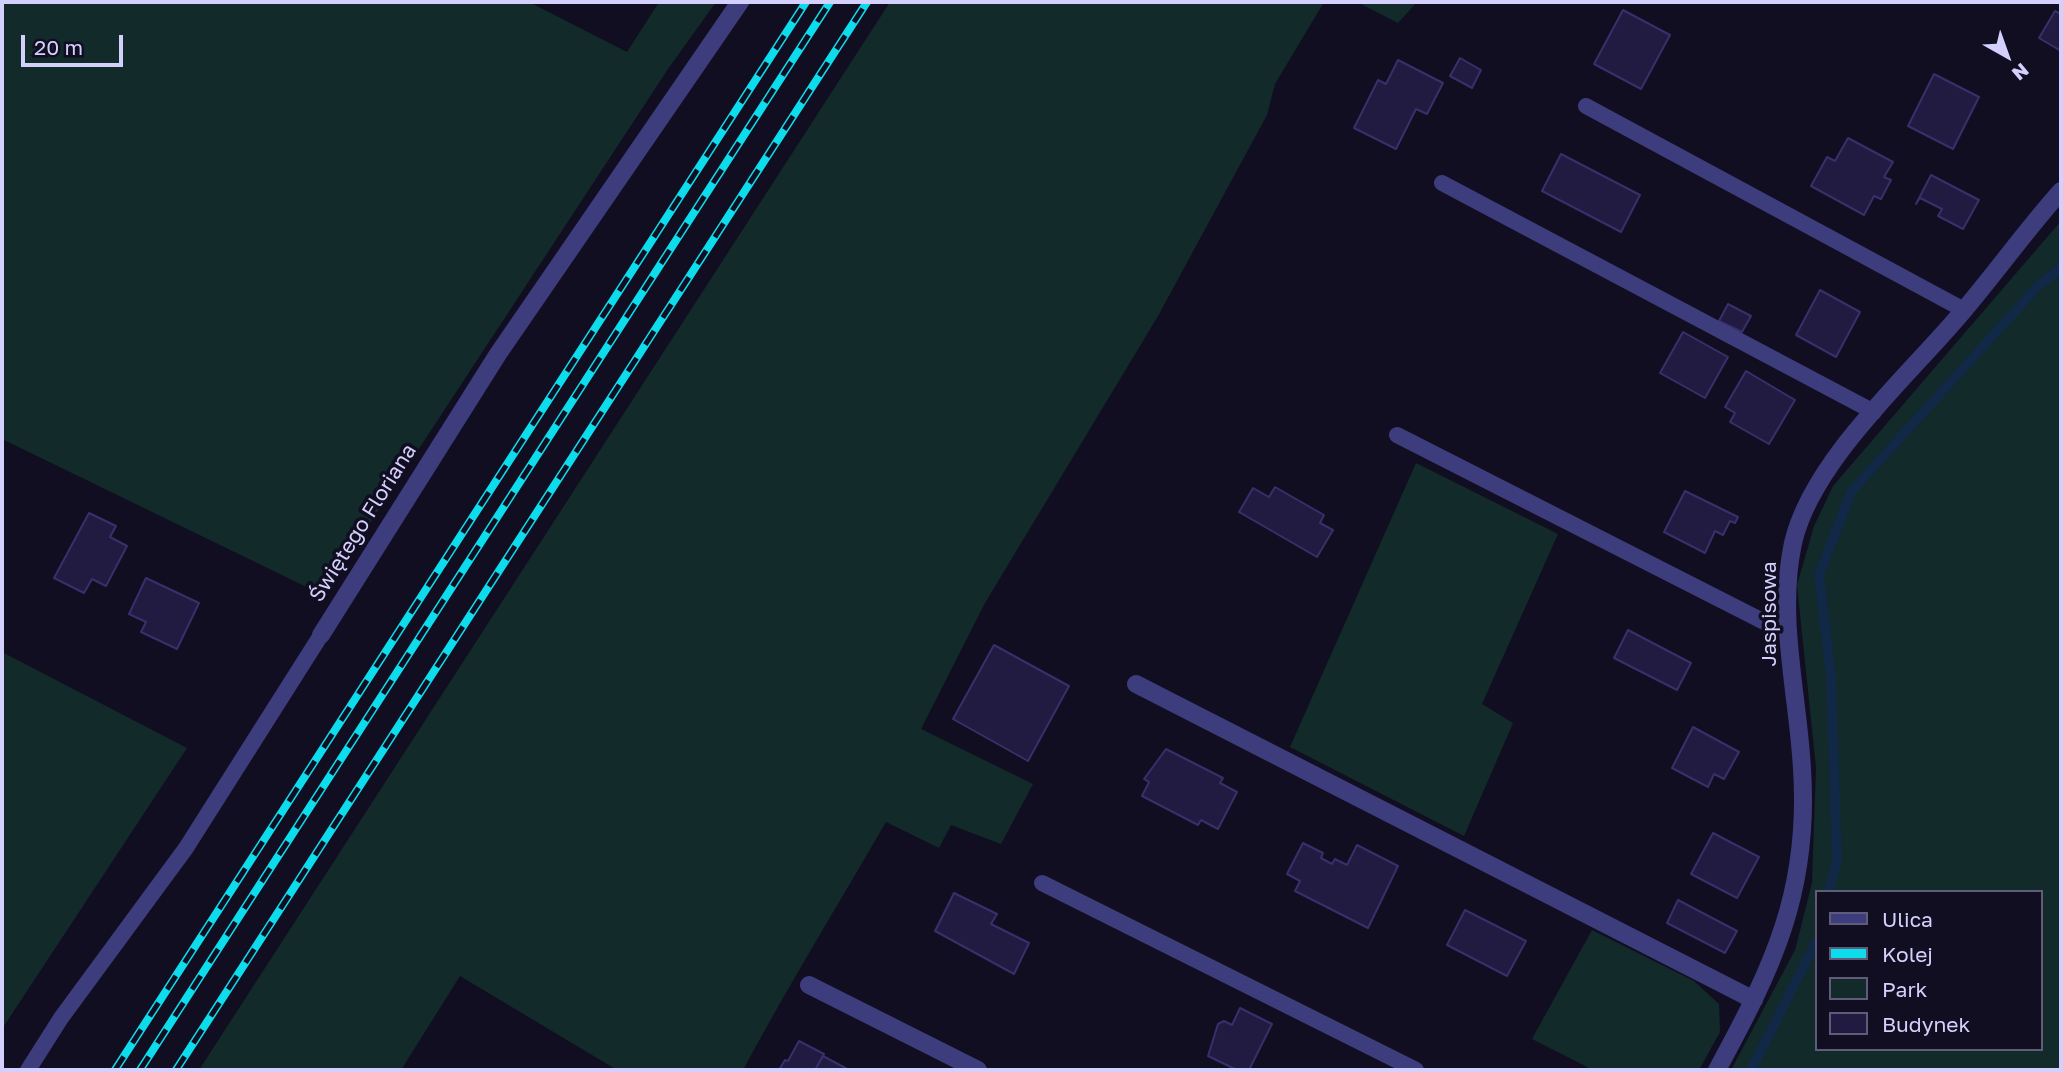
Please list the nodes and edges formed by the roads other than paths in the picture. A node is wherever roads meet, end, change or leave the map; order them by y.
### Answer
1 (740, 2) edge
2 (1586, 106) dead end
3 (1442, 183) dead end
4 (2061, 191) edge
5 (1964, 310) junction
6 (1874, 412) junction
7 (1397, 435) dead end
8 (1788, 634) junction
9 (321, 635) joint
10 (1136, 684) dead end
11 (1042, 883) dead end
12 (809, 985) dead end
13 (1754, 1000) junction
14 (28, 1070) edge
15 (978, 1070) edge
16 (1416, 1070) edge
17 (1717, 1070) edge

1 - 9 street, Świętego Floriana
2 - 5 lane
3 - 6 lane
4 - 5 street, Jaspisowa
5 - 6 street, Jaspisowa
6 - 8 street, Jaspisowa
7 - 8 lane
8 - 13 street, Jaspisowa
9 - 14 lane, Świętego Floriana
10 - 13 street
11 - 16 lane
12 - 15 street
13 - 17 street, Jaspisowa

